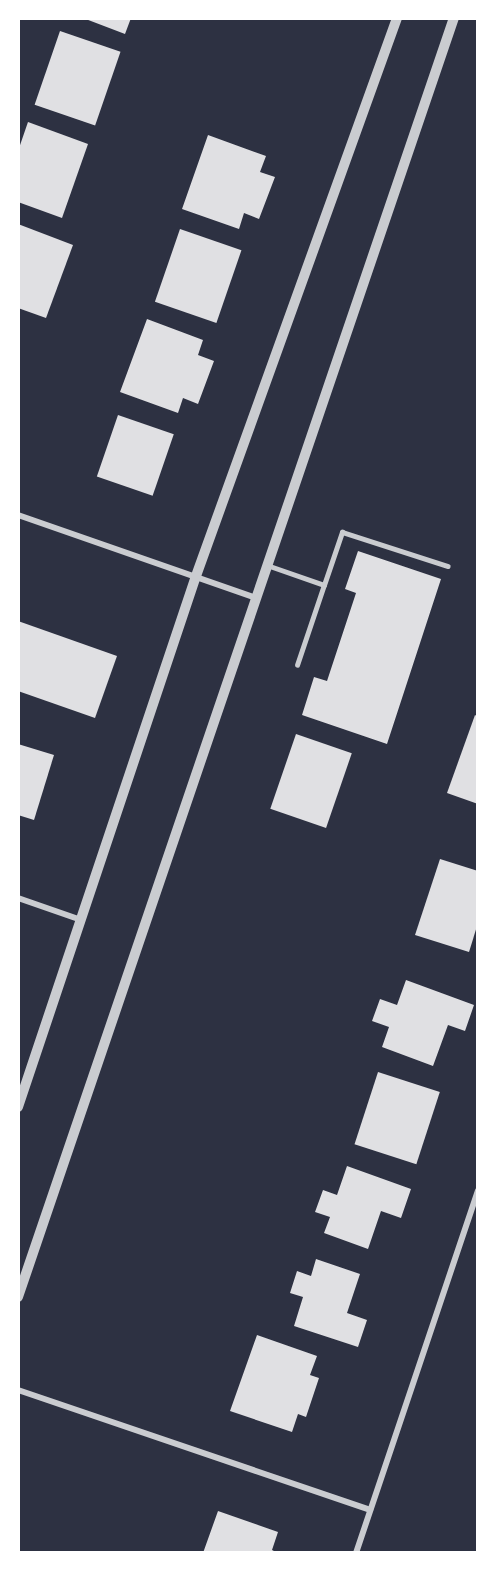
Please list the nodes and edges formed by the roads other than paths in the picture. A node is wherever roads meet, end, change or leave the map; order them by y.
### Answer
1 (397, 18) edge
2 (454, 18) edge
3 (18, 515) edge
4 (267, 565) junction
5 (448, 566) dead end
6 (196, 576) junction
7 (324, 585) junction
8 (256, 598) junction
9 (297, 665) dead end
10 (18, 898) edge
11 (81, 920) junction
12 (18, 1107) edge
13 (478, 1191) edge
14 (18, 1297) edge
15 (18, 1390) edge
16 (370, 1510) junction
17 (356, 1553) edge

1 - 6 street
2 - 4 street
3 - 6 street
4 - 7 lane
4 - 8 street
5 - 7 lane
6 - 8 street
6 - 11 street
7 - 9 lane
8 - 14 street
10 - 11 street
11 - 12 street
13 - 16 street
15 - 16 street
16 - 17 street

